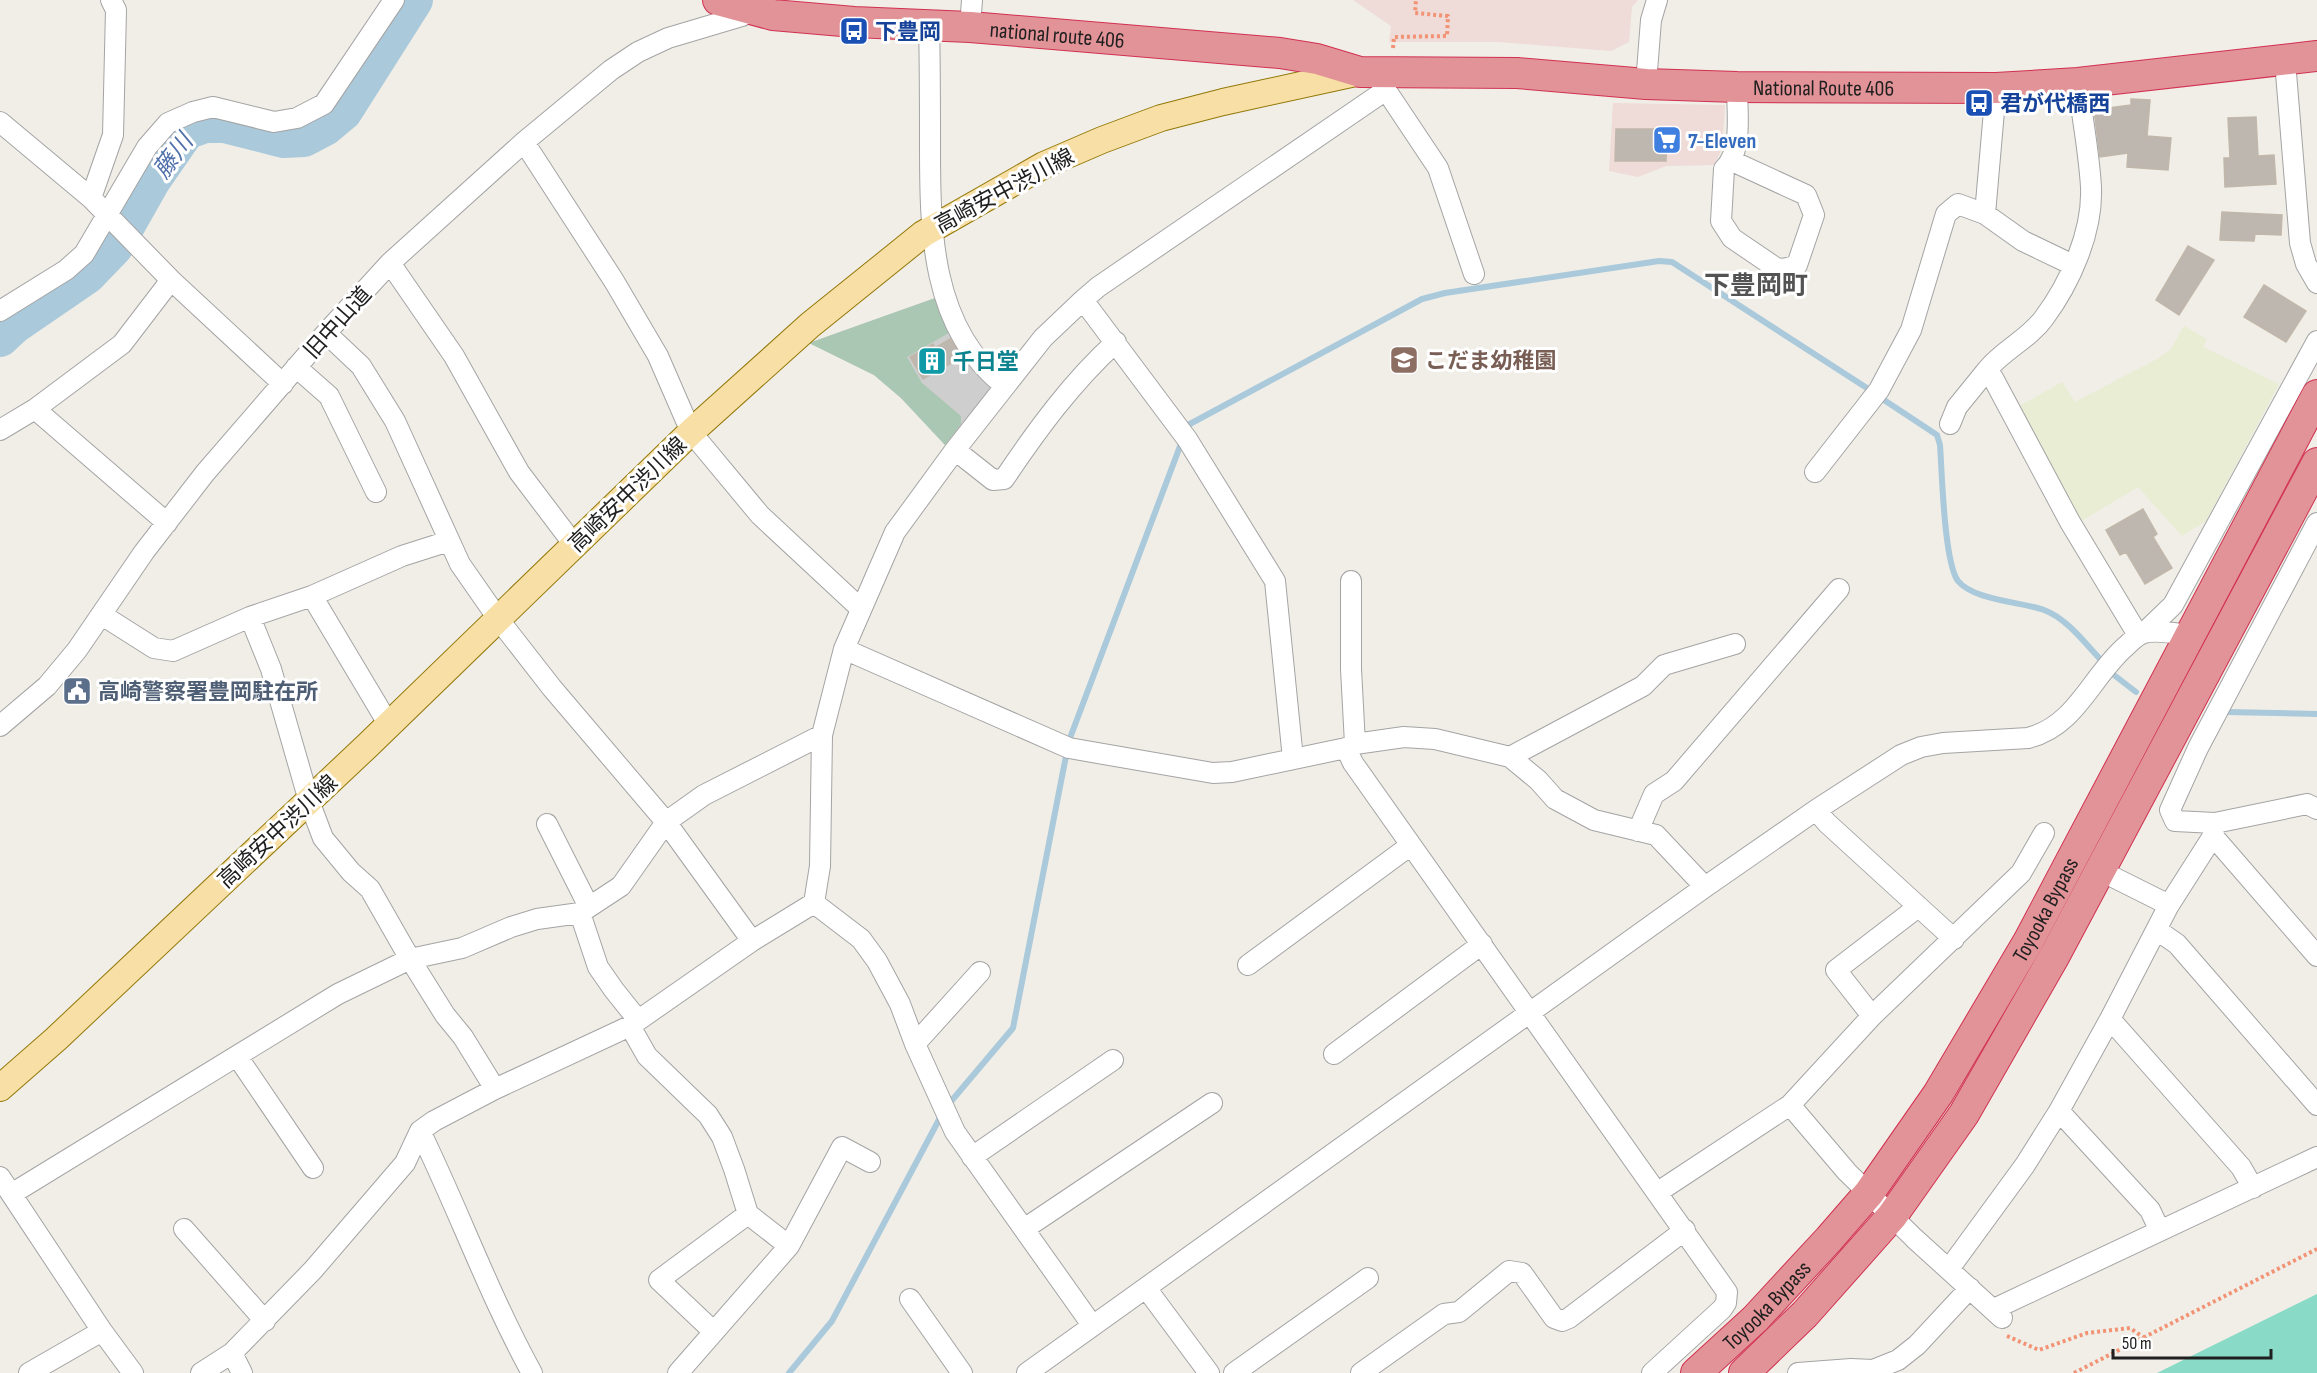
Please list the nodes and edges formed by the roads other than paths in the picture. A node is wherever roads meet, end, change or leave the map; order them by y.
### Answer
1 (111, 0) edge
2 (394, 0) edge
3 (718, 0) edge
4 (1658, 0) edge
5 (752, 10) junction
6 (971, 14) edge
7 (929, 25) junction
8 (2317, 56) edge
9 (2285, 62) junction
10 (1381, 71) junction
11 (2078, 83) junction
12 (1646, 84) junction
13 (1737, 87) junction
14 (1996, 88) junction
15 (0, 122) edge
16 (524, 142) junction
17 (1732, 161) junction
18 (91, 198) junction
19 (1985, 214) junction
20 (112, 219) junction
21 (931, 228) junction
22 (390, 263) junction
23 (2073, 265) junction
24 (1474, 273) dead end
25 (171, 280) junction
26 (2317, 283) edge
27 (1083, 300) junction
28 (0, 311) edge
29 (326, 333) junction
30 (2317, 341) edge
31 (1116, 342) junction
32 (296, 367) junction
33 (1987, 370) junction
34 (283, 384) junction
35 (1005, 386) junction
36 (2317, 395) edge
37 (35, 409) junction
38 (1950, 424) dead end
39 (0, 430) edge
40 (691, 432) junction
41 (955, 450) junction
42 (2317, 463) edge
43 (1815, 472) dead end
44 (376, 492) dead end
45 (2317, 523) edge
46 (167, 524) junction
47 (449, 541) junction
48 (574, 546) junction
49 (1351, 581) dead end
50 (1839, 589) dead end
51 (312, 597) junction
52 (861, 609) junction
53 (102, 615) junction
54 (250, 617) junction
55 (499, 620) junction
56 (2142, 634) junction
57 (2190, 635) junction
58 (1735, 644) dead end
59 (844, 649) junction
60 (389, 725) junction
61 (0, 726) edge
62 (822, 735) junction
63 (1351, 746) junction
64 (1510, 757) junction
65 (1293, 759) junction
66 (309, 801) junction
67 (2317, 809) edge
68 (1816, 810) junction
69 (666, 822) junction
70 (547, 824) dead end
71 (2214, 829) junction
72 (1638, 831) junction
73 (2044, 833) dead end
74 (1411, 845) junction
75 (2099, 870) junction
76 (1705, 887) junction
77 (814, 903) junction
78 (2169, 905) junction
79 (1918, 907) junction
80 (585, 910) junction
81 (2157, 930) junction
82 (1954, 939) junction
83 (752, 941) junction
84 (1482, 944) junction
85 (2317, 956) edge
86 (410, 959) junction
87 (1248, 965) dead end
88 (980, 972) dead end
89 (1530, 1012) junction
90 (1872, 1016) junction
91 (2110, 1019) junction
92 (634, 1023) junction
93 (915, 1044) junction
94 (1334, 1054) dead end
95 (237, 1056) junction
96 (1113, 1060) dead end
97 (0, 1088) edge
98 (495, 1089) junction
99 (1212, 1103) dead end
100 (1790, 1105) junction
101 (2317, 1105) edge
102 (2058, 1111) junction
103 (420, 1131) junction
104 (972, 1157) junction
105 (2317, 1157) edge
106 (870, 1162) dead end
107 (313, 1168) dead end
108 (0, 1177) edge
109 (2253, 1188) junction
110 (1658, 1192) junction
111 (13, 1193) junction
112 (1869, 1193) junction
113 (748, 1214) junction
114 (1892, 1216) junction
115 (184, 1229) dead end
116 (1024, 1229) junction
117 (1685, 1230) junction
118 (2160, 1231) junction
119 (789, 1246) junction
120 (1949, 1269) junction
121 (1368, 1278) dead end
122 (1146, 1288) junction
123 (1970, 1288) junction
124 (910, 1299) dead end
125 (265, 1321) junction
126 (1092, 1325) junction
127 (102, 1331) junction
128 (714, 1332) junction
129 (231, 1353) junction
130 (29, 1373) edge
131 (133, 1373) edge
132 (201, 1373) edge
133 (242, 1373) edge
134 (532, 1373) edge
135 (678, 1373) edge
136 (962, 1373) edge
137 (1027, 1373) edge
138 (1209, 1373) edge
139 (1234, 1373) edge
140 (1361, 1373) edge
141 (1652, 1373) edge
142 (1696, 1373) edge
143 (1744, 1373) edge
144 (1798, 1373) edge

1 - 18 street
2 - 20 street
3 - 5 highway
4 - 12 street
5 - 7 highway, national route 406
5 - 16 street, 旧中山道
6 - 7 highway, national route 406
6 - 10 highway, national route 406
7 - 21 street
8 - 9 highway
9 - 11 highway, National Route 406
9 - 26 street
10 - 12 highway, National Route 406
10 - 21 main road, 高崎安中渋川線
10 - 24 street
10 - 27 street
11 - 14 highway, National Route 406
11 - 23 street
12 - 13 highway, National Route 406
13 - 14 highway, National Route 406
13 - 17 street
14 - 19 street
15 - 18 street
16 - 22 street, 旧中山道
16 - 40 street
17 - 17 street
18 - 20 street
19 - 23 street
19 - 43 street
20 - 25 street
20 - 28 street
21 - 35 street
21 - 40 main road, 高崎安中渋川線
22 - 29 street, 旧中山道
22 - 48 street
23 - 33 street
25 - 34 street
25 - 37 street
27 - 31 street
27 - 35 street
29 - 32 street, 旧中山道
29 - 47 street
30 - 56 street
31 - 41 street
31 - 65 street
32 - 34 street, 旧中山道
32 - 44 street
33 - 38 street
33 - 56 street
34 - 46 street, 旧中山道
35 - 41 street
36 - 57 highway, Toyooka Bypass
37 - 39 street
37 - 46 street
40 - 48 main road, 高崎安中渋川線
40 - 52 street
41 - 52 street
42 - 75 highway, Toyooka Bypass
45 - 71 street
46 - 53 street, 旧中山道
47 - 51 street
47 - 55 street
48 - 55 main road, 高崎安中渋川線
49 - 63 street
50 - 72 street
51 - 54 street
51 - 60 street
52 - 59 street
53 - 54 street
53 - 61 street, 旧中山道
54 - 66 street
55 - 60 main road, 高崎安中渋川線
55 - 69 street
56 - 57 street
56 - 68 street
57 - 112 highway, Toyooka Bypass
58 - 64 street
59 - 62 street
59 - 65 street
60 - 66 main road, 高崎安中渋川線
62 - 69 street
62 - 77 street
63 - 64 street
63 - 65 street
63 - 74 street
64 - 72 street
66 - 86 street
66 - 97 main road, 高崎安中渋川線
67 - 71 street
68 - 76 street
68 - 79 street
69 - 80 street
69 - 83 street
70 - 80 street
71 - 78 street
71 - 85 street
72 - 76 street
73 - 82 street
74 - 84 street
74 - 87 street
75 - 78 street
75 - 114 highway, Toyooka Bypass
76 - 89 street
77 - 83 street
77 - 93 street
78 - 81 street
79 - 82 street
79 - 90 street
80 - 86 street
80 - 92 street
81 - 91 street
81 - 101 street
82 - 90 street
83 - 92 street
84 - 89 street
84 - 94 street
86 - 95 street
86 - 98 street
88 - 93 street
89 - 110 street
89 - 122 street
90 - 100 street
91 - 102 street
91 - 109 street
92 - 98 street
92 - 113 street
93 - 104 street
95 - 107 street
95 - 111 street
96 - 104 street
98 - 103 street
99 - 116 street
100 - 110 street
100 - 112 street
102 - 118 street
102 - 120 street
103 - 125 street
103 - 134 street
104 - 116 street
105 - 109 street
106 - 119 street
108 - 111 street
109 - 118 street
110 - 117 street
111 - 127 street
112 - 114 street
112 - 142 highway, Toyooka Bypass
113 - 119 street
113 - 128 street
114 - 120 street
114 - 143 highway, Toyooka Bypass
115 - 125 street
116 - 126 street
117 - 140 street
117 - 141 street
118 - 123 street
119 - 128 street
120 - 123 street
121 - 139 street
122 - 126 street
122 - 138 street
123 - 144 street
124 - 136 street
125 - 129 street
126 - 137 street
127 - 130 street
127 - 131 street
128 - 135 street
129 - 132 street
129 - 133 street

